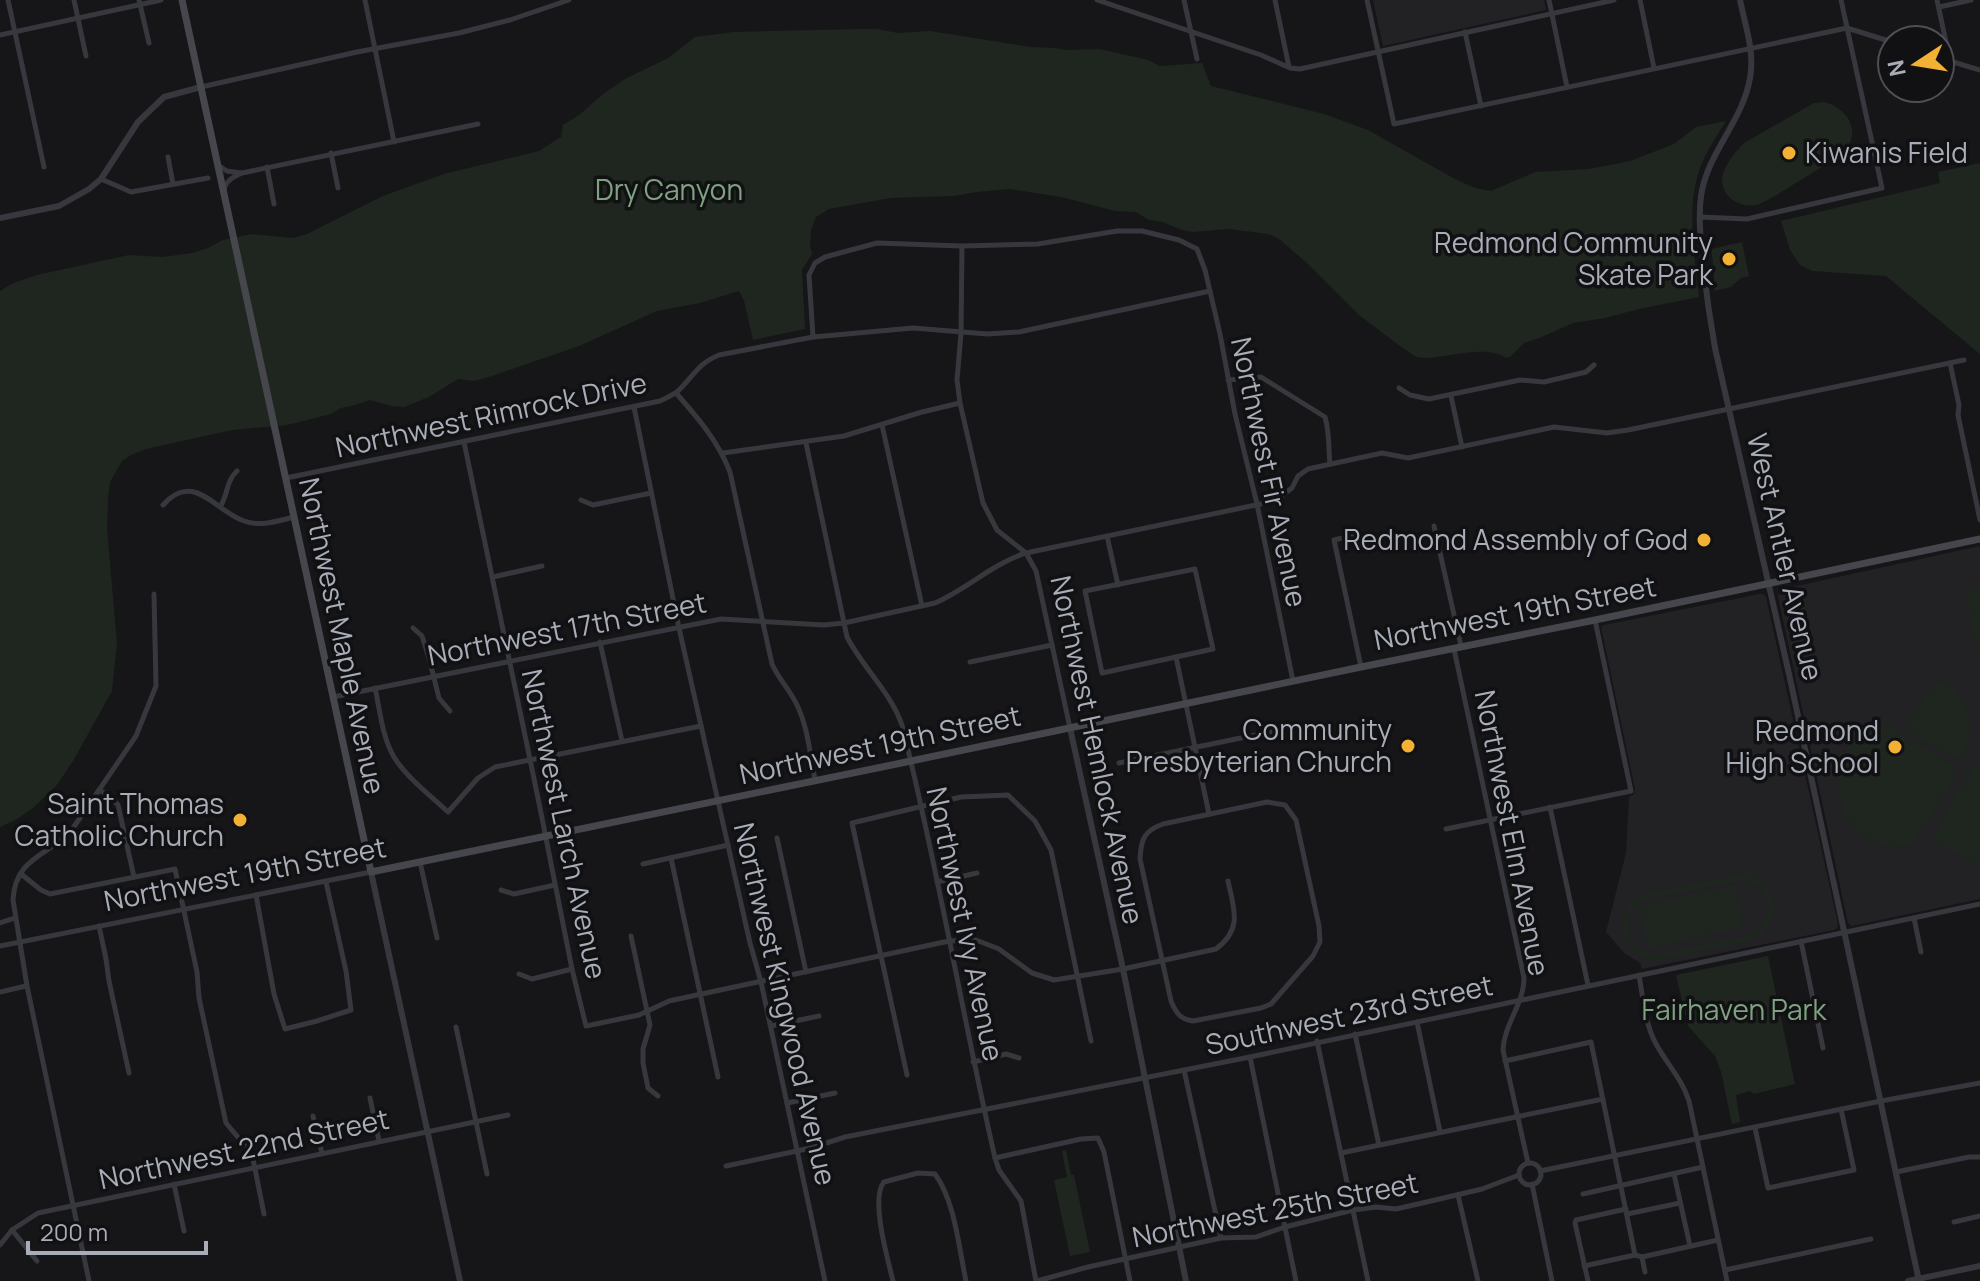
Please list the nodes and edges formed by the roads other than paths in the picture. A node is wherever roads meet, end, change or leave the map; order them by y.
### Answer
1 (8, 0) edge
2 (74, 0) edge
3 (161, 0) edge
4 (182, 0) edge
5 (365, 0) edge
6 (569, 0) edge
7 (1097, 0) edge
8 (1184, 0) edge
9 (1275, 0) edge
10 (1367, 0) edge
11 (1549, 0) edge
12 (1614, 0) edge
13 (1640, 0) edge
14 (1740, 0) edge
15 (1841, 0) edge
16 (1971, 0) edge
17 (140, 2) edge
18 (546, 3) edge
19 (1938, 4) edge
20 (1552, 13) junction
21 (77, 18) junction
22 (1942, 24) edge
23 (1847, 28) junction
24 (15, 32) junction
25 (1191, 32) junction
26 (1465, 32) junction
27 (0, 35) edge
28 (1876, 37) edge
29 (149, 43) dead end
30 (375, 49) junction
31 (1751, 49) junction
32 (1378, 52) junction
33 (86, 56) dead end
34 (1197, 59) dead end
35 (1956, 63) edge
36 (1290, 68) junction
37 (1654, 68) junction
38 (1980, 70) edge
39 (201, 87) junction
40 (1567, 87) junction
41 (1481, 106) junction
42 (478, 124) dead end
43 (394, 142) junction
44 (331, 153) junction
45 (168, 157) dead end
46 (219, 166) junction
47 (44, 167) dead end
48 (267, 167) junction
49 (242, 173) junction
50 (208, 178) dead end
51 (101, 179) junction
52 (173, 184) junction
53 (338, 188) dead end
54 (224, 192) junction
55 (274, 204) dead end
56 (1700, 217) junction
57 (0, 218) edge
58 (962, 246) junction
59 (1210, 291) junction
60 (961, 333) junction
61 (813, 337) junction
62 (1964, 360) dead end
63 (1950, 363) junction
64 (1594, 365) dead end
65 (1228, 380) junction
66 (1399, 388) dead end
67 (676, 393) junction
68 (1451, 396) junction
69 (960, 403) junction
70 (634, 407) junction
71 (1728, 409) junction
72 (882, 425) junction
73 (464, 442) junction
74 (806, 443) junction
75 (1462, 447) junction
76 (723, 453) junction
77 (1330, 464) junction
78 (237, 471) dead end
79 (286, 478) junction
80 (651, 493) junction
81 (581, 500) dead end
82 (1257, 504) junction
83 (163, 505) dead end
84 (220, 507) junction
85 (294, 517) junction
86 (1980, 520) edge
87 (1434, 526) dead end
88 (1355, 535) dead end
89 (1107, 536) junction
90 (1980, 539) edge
91 (1026, 553) junction
92 (542, 566) dead end
93 (493, 577) junction
94 (1768, 584) junction
95 (1118, 585) junction
96 (154, 594) dead end
97 (922, 606) junction
98 (1595, 620) junction
99 (762, 621) junction
100 (844, 623) junction
101 (413, 628) dead end
102 (679, 628) junction
103 (600, 642) junction
104 (1052, 645) junction
105 (1458, 648) junction
106 (1176, 657) junction
107 (510, 660) junction
108 (970, 662) dead end
109 (1361, 667) junction
110 (435, 676) junction
111 (1293, 681) junction
112 (375, 688) junction
113 (333, 697) junction
114 (1186, 704) junction
115 (450, 711) dead end
116 (701, 726) junction
117 (1070, 728) junction
118 (1280, 730) dead end
119 (622, 741) junction
120 (1195, 749) junction
121 (530, 759) junction
122 (911, 761) junction
123 (1119, 763) dead end
124 (815, 780) junction
125 (99, 790) junction
126 (719, 800) junction
127 (920, 806) junction
128 (1550, 807) junction
129 (1209, 814) junction
130 (1491, 820) junction
131 (1446, 829) dead end
132 (545, 836) junction
133 (777, 838) dead end
134 (729, 845) junction
135 (671, 858) junction
136 (420, 862) junction
137 (643, 864) dead end
138 (371, 872) junction
139 (977, 873) dead end
140 (21, 874) junction
141 (134, 877) junction
142 (1228, 881) dead end
143 (326, 882) junction
144 (937, 882) junction
145 (555, 885) junction
146 (501, 890) dead end
147 (256, 895) junction
148 (1980, 904) edge
149 (184, 909) junction
150 (15, 918) junction
151 (1914, 918) junction
152 (0, 923) edge
153 (99, 926) junction
154 (1845, 931) junction
155 (631, 936) dead end
156 (437, 938) dead end
157 (949, 941) junction
158 (1801, 941) junction
159 (21, 942) junction
160 (0, 946) edge
161 (1921, 952) dead end
162 (881, 956) junction
163 (1162, 960) junction
164 (572, 969) junction
165 (1123, 969) junction
166 (806, 972) junction
167 (519, 974) dead end
168 (1639, 975) junction
169 (1077, 977) junction
170 (761, 982) junction
171 (1588, 985) junction
172 (27, 986) junction
173 (0, 992) edge
174 (700, 994) junction
175 (1521, 999) junction
176 (647, 1011) junction
177 (819, 1016) dead end
178 (1417, 1022) junction
179 (771, 1026) junction
180 (456, 1027) dead end
181 (1355, 1034) junction
182 (1091, 1041) dead end
183 (1317, 1041) junction
184 (1823, 1048) dead end
185 (1250, 1057) junction
186 (1019, 1058) dead end
187 (1505, 1061) junction
188 (973, 1062) junction
189 (1184, 1070) junction
190 (129, 1073) dead end
191 (907, 1075) dead end
192 (718, 1077) dead end
193 (1144, 1078) junction
194 (1980, 1083) edge
195 (835, 1093) dead end
196 (658, 1096) dead end
197 (370, 1098) dead end
198 (1603, 1099) junction
199 (1881, 1101) junction
200 (787, 1103) junction
201 (984, 1109) junction
202 (1841, 1109) junction
203 (508, 1115) dead end
204 (313, 1116) dead end
205 (1517, 1116) junction
206 (476, 1122) junction
207 (1755, 1128) junction
208 (428, 1131) junction
209 (1440, 1132) junction
210 (1697, 1140) junction
211 (379, 1141) junction
212 (1379, 1145) junction
213 (797, 1151) junction
214 (322, 1153) junction
215 (1341, 1153) junction
216 (1614, 1156) junction
217 (1980, 1157) edge
218 (995, 1158) junction
219 (1528, 1163) junction
220 (726, 1166) dead end
221 (1703, 1167) junction
222 (254, 1168) junction
223 (1540, 1171) junction
224 (1896, 1172) junction
225 (487, 1174) dead end
226 (1674, 1174) junction
227 (1519, 1175) junction
228 (174, 1184) junction
229 (1532, 1184) junction
230 (1621, 1186) junction
231 (1583, 1194) dead end
232 (1458, 1195) junction
233 (1680, 1203) junction
234 (73, 1204) junction
235 (1353, 1210) junction
236 (1626, 1211) junction
237 (264, 1214) dead end
238 (1980, 1216) edge
239 (1954, 1222) dead end
240 (1285, 1227) junction
241 (12, 1230) junction
242 (184, 1231) dead end
243 (1221, 1238) junction
244 (1871, 1239) dead end
245 (1718, 1240) junction
246 (0, 1245) edge
247 (1690, 1246) junction
248 (1179, 1247) junction
249 (1639, 1256) junction
250 (1126, 1258) junction
251 (37, 1261) dead end
252 (1584, 1266) junction
253 (1980, 1266) edge
254 (1725, 1270) junction
255 (1645, 1272) dead end
256 (1919, 1280) edge
257 (89, 1281) edge
258 (460, 1281) edge
259 (825, 1281) edge
260 (893, 1281) edge
261 (966, 1281) edge
262 (1037, 1281) edge
263 (1130, 1281) edge
264 (1186, 1281) edge
265 (1296, 1281) edge
266 (1368, 1281) edge
267 (1478, 1281) edge
268 (1552, 1281) edge
269 (1588, 1281) edge
270 (1727, 1281) edge
271 (1908, 1281) edge

1 - 24 street
2 - 21 street
3 - 17 street
4 - 39 main road, Northwest Maple Avenue
5 - 30 street
6 - 18 street
7 - 25 street
8 - 25 street
9 - 36 street
10 - 32 street
11 - 20 street
12 - 20 street
13 - 37 street
14 - 31 street, West Antler Avenue
15 - 23 street
16 - 19 street
17 - 21 street
17 - 29 street
18 - 30 street
19 - 22 street
20 - 26 street
20 - 40 street
21 - 24 street
21 - 33 street
23 - 28 street
23 - 31 street
23 - 56 street
24 - 27 street
24 - 47 street
25 - 34 street
25 - 36 street
26 - 32 street
26 - 41 street
30 - 39 street
30 - 43 street
31 - 37 street
31 - 56 street, West Antler Avenue
32 - 36 street
32 - 41 street
35 - 38 street
37 - 40 street
39 - 46 main road, Northwest Maple Avenue
39 - 51 street
40 - 41 street
42 - 43 street
43 - 44 street
44 - 48 street
44 - 53 street
45 - 52 street
46 - 49 street
46 - 54 main road, Northwest Maple Avenue
48 - 49 street
48 - 55 street
49 - 54 street
50 - 52 street
51 - 52 street
51 - 57 street
54 - 79 main road, Northwest Maple Avenue
56 - 71 street, West Antler Avenue
58 - 59 street, Northwest Fir Avenue
58 - 60 street, Northwest Hemlock Avenue
58 - 61 street
59 - 60 street, Northwest Rimrock Drive
59 - 65 street, Northwest Fir Avenue
60 - 61 street, Northwest Rimrock Drive
60 - 69 street, Northwest Hemlock Avenue
61 - 67 street, Northwest Rimrock Drive
62 - 63 street, Northwest 17th Street
63 - 71 street, Northwest 17th Street
63 - 86 street
64 - 68 street
65 - 77 street
65 - 82 street, Northwest Fir Avenue
66 - 68 street
67 - 70 street, Northwest Rimrock Drive
67 - 76 street
68 - 75 street
69 - 72 street
69 - 91 street, Northwest Hemlock Avenue
70 - 73 street, Northwest Rimrock Drive
70 - 80 street, Northwest Kingwood Avenue
71 - 75 street, Northwest 17th Street
71 - 94 street, West Antler Avenue
72 - 74 street
72 - 97 street
73 - 79 street, Northwest Rimrock Drive
73 - 93 street, Northwest Larch Avenue
74 - 76 street
74 - 100 street, Northwest Ivy Avenue
75 - 77 street, Northwest 17th Street
76 - 99 street
77 - 82 street, Northwest 17th Street
78 - 84 street
79 - 85 main road, Northwest Maple Avenue
80 - 81 street
80 - 102 street, Northwest Kingwood Avenue
82 - 89 street, Northwest 17th Street
82 - 111 street, Northwest Fir Avenue
83 - 84 street
84 - 85 street
85 - 113 main road, Northwest Maple Avenue
87 - 105 street, Northwest Elm Avenue
88 - 109 street
89 - 91 street, Northwest 17th Street
89 - 95 street
90 - 94 main road, Northwest 19th Street
91 - 97 street, Northwest 17th Street
91 - 104 street, Northwest Hemlock Avenue
92 - 93 street
93 - 107 street, Northwest Larch Avenue
94 - 98 main road, Northwest 19th Street
94 - 154 street, West Antler Avenue
95 - 106 street
95 - 106 street
96 - 125 street
97 - 100 street, Northwest 17th Street
98 - 105 main road, Northwest 19th Street
98 - 128 street
99 - 100 street, Northwest 17th Street
99 - 102 street, Northwest 17th Street
99 - 124 street
100 - 122 street, Northwest Ivy Avenue
101 - 110 street
102 - 103 street, Northwest 17th Street
102 - 116 street, Northwest Kingwood Avenue
103 - 107 street, Northwest 17th Street
103 - 119 street
104 - 108 street
104 - 117 street, Northwest Hemlock Avenue
105 - 109 main road, Northwest 19th Street
105 - 130 street, Northwest Elm Avenue
106 - 114 street
107 - 110 street, Northwest 17th Street
107 - 121 street, Northwest Larch Avenue
109 - 111 main road, Northwest 19th Street
110 - 112 street, Northwest 17th Street
110 - 115 street
111 - 114 main road, Northwest 19th Street
112 - 113 street, Northwest 17th Street
112 - 121 street
113 - 138 main road, Northwest Maple Avenue
114 - 117 main road, Northwest 19th Street
114 - 120 street
116 - 119 street
116 - 126 street, Northwest Kingwood Avenue
117 - 122 main road, Northwest 19th Street
117 - 165 street, Northwest Hemlock Avenue
118 - 120 street
119 - 121 street
120 - 123 street
120 - 129 street
121 - 132 street, Northwest Larch Avenue
122 - 124 main road, Northwest 19th Street
122 - 127 street, Northwest Ivy Avenue
124 - 126 main road, Northwest 19th Street
125 - 140 street
125 - 141 street
126 - 132 main road, Northwest 19th Street
126 - 134 street, Northwest Kingwood Avenue
127 - 144 street, Northwest Ivy Avenue
127 - 162 street
127 - 169 street
128 - 130 street
128 - 171 street
129 - 163 street
129 - 163 street
130 - 131 street
130 - 175 street, Northwest Elm Avenue
132 - 136 main road, Northwest 19th Street
132 - 145 street, Northwest Larch Avenue
133 - 166 street
134 - 135 street
134 - 170 street, Northwest Kingwood Avenue
135 - 137 street
135 - 174 street
136 - 138 main road, Northwest 19th Street
136 - 156 street
138 - 143 street, Northwest 19th Street
138 - 208 street, Northwest Maple Avenue
139 - 144 street
140 - 141 street
140 - 150 street
141 - 149 street
142 - 163 street
143 - 147 street, Northwest 19th Street
143 - 147 street
144 - 157 street, Northwest Ivy Avenue
145 - 146 street
145 - 164 street, Northwest Larch Avenue
147 - 149 street, Northwest 19th Street
148 - 151 street, Southwest 23rd Street
149 - 153 street, Northwest 19th Street
149 - 222 street
150 - 152 street
150 - 159 street
151 - 154 street, Southwest 23rd Street
151 - 161 street
153 - 159 street, Northwest 19th Street
153 - 190 street
154 - 158 street, Southwest 23rd Street
154 - 199 street, West Antler Avenue
155 - 176 street
157 - 162 street
157 - 169 street
157 - 188 street, Northwest Ivy Avenue
158 - 168 street, Southwest 23rd Street
158 - 184 street
159 - 160 street, Northwest 19th Street
159 - 172 street
162 - 166 street
162 - 191 street
163 - 165 street
164 - 167 street
164 - 176 street, Northwest Larch Avenue
165 - 169 street
165 - 193 street, Northwest Hemlock Avenue
166 - 170 street
168 - 171 street, Southwest 23rd Street
168 - 210 street
169 - 182 street
170 - 174 street
170 - 179 street, Northwest Kingwood Avenue
171 - 175 street, Southwest 23rd Street
172 - 173 street
172 - 234 street
174 - 176 street
174 - 192 street
175 - 178 street, Southwest 23rd Street
175 - 187 street, Northwest Elm Avenue
176 - 196 street
177 - 179 street
178 - 181 street, Southwest 23rd Street
178 - 209 street
179 - 200 street, Northwest Kingwood Avenue
180 - 206 street
181 - 183 street, Southwest 23rd Street
181 - 212 street
183 - 185 street, Southwest 23rd Street
183 - 215 street
185 - 189 street, Southwest 23rd Street
185 - 240 street
186 - 188 street
187 - 198 street
187 - 205 street, Northwest Elm Avenue
188 - 201 street, Northwest Ivy Avenue
189 - 193 street, Southwest 23rd Street
189 - 243 street
193 - 201 street, Southwest 23rd Street
193 - 248 street, Northwest Hemlock Avenue
194 - 199 street
195 - 200 street
197 - 211 street
198 - 205 street
198 - 216 street
199 - 202 street
199 - 224 street, West Antler Avenue
200 - 213 street, Northwest Kingwood Avenue
201 - 213 street, Southwest 23rd Street
201 - 218 street, Northwest Ivy Avenue
202 - 207 street
202 - 207 street
203 - 206 street, Northwest 22nd Street
204 - 214 street
205 - 209 street
205 - 219 street, Northwest Elm Avenue
206 - 208 street, Northwest 22nd Street
206 - 225 street
207 - 210 street
208 - 211 street, Northwest 22nd Street
208 - 258 street, Northwest Maple Avenue
209 - 212 street
210 - 216 street
210 - 221 street
211 - 214 street, Northwest 22nd Street
212 - 215 street
213 - 220 street, Southwest 23rd Street
213 - 259 street, Northwest Kingwood Avenue
214 - 222 street, Northwest 22nd Street
215 - 235 street
216 - 223 street
216 - 230 street
217 - 224 street
218 - 250 street
218 - 262 street, Northwest Ivy Avenue
219 - 223 street
219 - 227 street
221 - 226 street
221 - 245 street
222 - 228 street, Northwest 22nd Street
222 - 237 street
223 - 229 street
224 - 256 street, West Antler Avenue
226 - 230 street
226 - 233 street
227 - 229 street
227 - 232 street, Northwest 25th Street
228 - 234 street, Northwest 22nd Street
228 - 242 street
229 - 268 street
230 - 231 street
230 - 236 street
232 - 235 street, Northwest 25th Street
232 - 267 street
233 - 236 street
233 - 247 street
234 - 241 street, Northwest 22nd Street
234 - 257 street
235 - 240 street, Northwest 25th Street
235 - 266 street
236 - 249 street
236 - 252 street
238 - 239 street
240 - 243 street, Northwest 25th Street
240 - 265 street
241 - 246 street, Northwest 22nd Street
241 - 251 street
243 - 248 street, Northwest 25th Street
244 - 254 street
245 - 247 street
245 - 254 street
247 - 249 street
248 - 250 street, Northwest 25th Street
248 - 264 street, Northwest Hemlock Avenue
249 - 252 street
249 - 255 street
250 - 262 street, Northwest 25th Street
250 - 263 street
252 - 269 street
253 - 256 street
254 - 270 street
256 - 271 street
260 - 261 street

